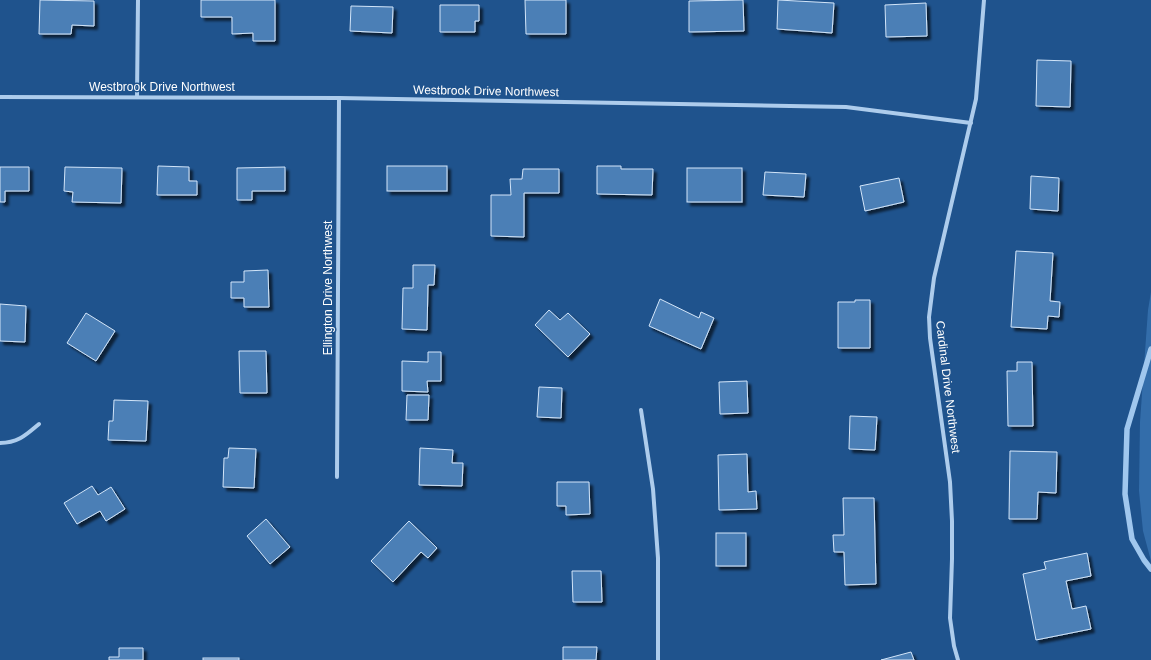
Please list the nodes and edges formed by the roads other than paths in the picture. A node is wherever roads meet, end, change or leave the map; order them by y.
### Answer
1 (138, 0) edge
2 (984, 0) edge
3 (0, 97) edge
4 (137, 97) junction
5 (339, 98) junction
6 (972, 123) junction
7 (642, 410) dead end
8 (39, 424) dead end
9 (0, 443) edge
10 (337, 478) dead end
11 (658, 660) edge
12 (958, 660) edge

1 - 4 street
2 - 6 street, Cardinal Drive Northwest
3 - 4 street, Westbrook Drive Northwest
4 - 5 street, Westbrook Drive Northwest
5 - 6 street, Westbrook Drive Northwest
5 - 10 street, Ellington Drive Northwest
6 - 12 street, Cardinal Drive Northwest
7 - 11 street
8 - 9 street

